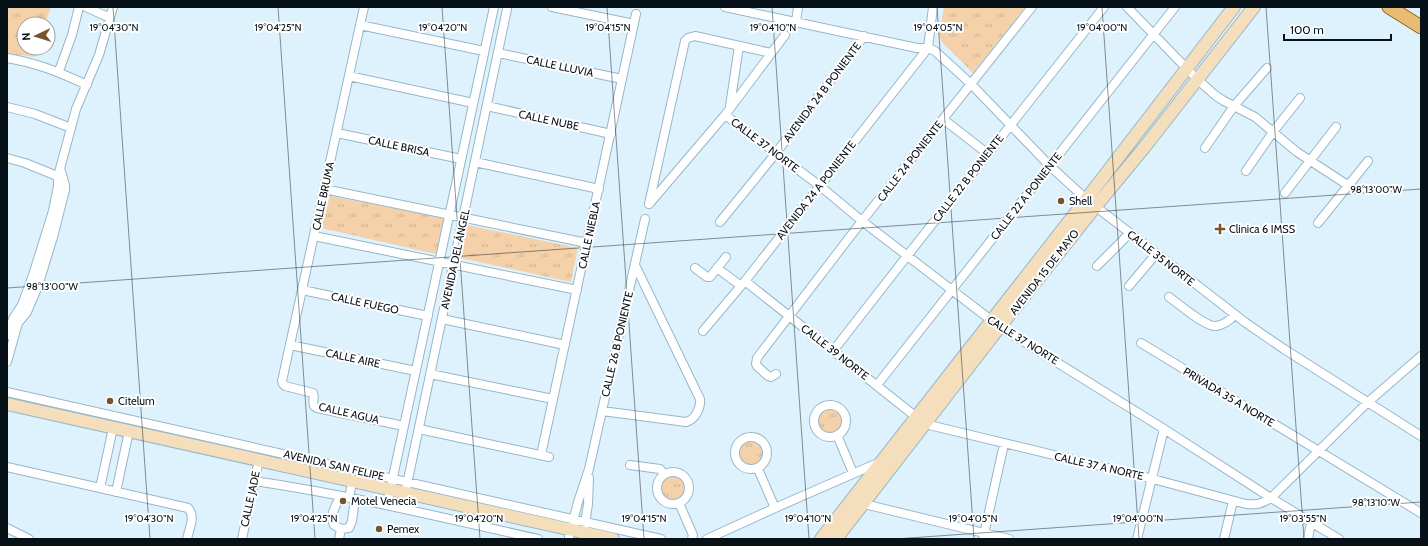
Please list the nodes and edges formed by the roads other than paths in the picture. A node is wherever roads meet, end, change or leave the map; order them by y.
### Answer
1 (79, 7) edge
2 (86, 7) edge
3 (113, 7) edge
4 (364, 7) edge
5 (494, 7) edge
6 (552, 7) edge
7 (725, 7) edge
8 (798, 7) edge
9 (933, 7) edge
10 (1032, 7) edge
11 (1104, 7) edge
12 (1127, 7) edge
13 (1175, 7) edge
14 (1234, 7) edge
15 (1254, 7) edge
16 (1388, 7) edge
17 (509, 8) edge
18 (636, 14) dead end
19 (110, 18) junction
20 (796, 22) junction
21 (634, 24) junction
22 (360, 25) junction
23 (1421, 27) edge
24 (1154, 34) junction
25 (785, 35) dead end
26 (864, 36) junction
27 (739, 46) junction
28 (928, 48) junction
29 (484, 51) junction
30 (771, 53) junction
31 (498, 54) junction
32 (7, 58) edge
33 (1187, 68) junction
34 (1266, 68) dead end
35 (59, 71) junction
36 (349, 76) junction
37 (622, 79) junction
38 (1197, 79) junction
39 (971, 84) junction
40 (86, 85) junction
41 (1300, 98) dead end
42 (473, 103) junction
43 (487, 106) junction
44 (1234, 106) junction
45 (7, 107) edge
46 (730, 107) junction
47 (725, 115) junction
48 (943, 119) junction
49 (1011, 125) junction
50 (1336, 127) dead end
51 (71, 128) junction
52 (1273, 132) junction
53 (337, 133) junction
54 (611, 134) junction
55 (1205, 148) dead end
56 (776, 153) junction
57 (988, 154) junction
58 (7, 158) edge
59 (461, 159) junction
60 (1310, 160) junction
61 (475, 162) junction
62 (1368, 162) dead end
63 (1050, 166) junction
64 (1246, 171) dead end
65 (61, 175) junction
66 (820, 186) junction
67 (1349, 186) junction
68 (324, 189) junction
69 (599, 189) junction
70 (1285, 193) dead end
71 (1091, 202) junction
72 (449, 215) junction
73 (463, 218) junction
74 (645, 219) dead end
75 (862, 221) junction
76 (720, 222) dead end
77 (1318, 223) dead end
78 (1129, 232) junction
79 (314, 236) junction
80 (587, 243) junction
81 (1156, 254) junction
82 (907, 256) junction
83 (726, 257) dead end
84 (439, 262) junction
85 (453, 264) junction
86 (635, 265) junction
87 (1097, 266) dead end
88 (695, 268) dead end
89 (717, 268) junction
90 (743, 284) junction
91 (1129, 286) dead end
92 (302, 290) junction
93 (577, 290) junction
94 (952, 291) junction
95 (1169, 297) dead end
96 (1235, 315) junction
97 (428, 316) junction
98 (789, 316) junction
99 (442, 319) junction
100 (995, 324) junction
101 (703, 331) dead end
102 (9, 338) edge
103 (1140, 343) dead end
104 (290, 345) junction
105 (565, 345) junction
106 (833, 351) junction
107 (1419, 360) edge
108 (7, 362) edge
109 (416, 371) junction
110 (430, 374) junction
111 (776, 374) dead end
112 (283, 384) joint
113 (877, 385) junction
114 (7, 392) edge
115 (553, 399) junction
116 (1367, 403) junction
117 (7, 404) edge
118 (602, 411) junction
119 (7, 412) edge
120 (920, 420) junction
121 (404, 426) junction
122 (1164, 428) junction
123 (419, 429) junction
124 (113, 432) junction
125 (128, 435) junction
126 (837, 435) junction
127 (177, 436) junction
128 (1421, 436) edge
129 (1004, 444) junction
130 (1317, 451) junction
131 (900, 456) junction
132 (882, 462) junction
133 (258, 464) junction
134 (630, 465) dead end
135 (7, 467) edge
136 (758, 468) junction
137 (589, 469) junction
138 (664, 474) junction
139 (853, 474) junction
140 (1152, 479) junction
141 (254, 481) junction
142 (100, 488) junction
143 (116, 492) junction
144 (390, 493) junction
145 (352, 495) junction
146 (340, 496) junction
147 (405, 496) junction
148 (1271, 498) junction
149 (1233, 501) junction
150 (578, 502) junction
151 (679, 503) junction
152 (588, 504) junction
153 (864, 504) junction
154 (775, 508) junction
155 (1421, 513) edge
156 (1311, 522) junction
157 (7, 528) edge
158 (340, 529) junction
159 (578, 531) edge
160 (984, 536) edge
161 (29, 539) edge
162 (187, 539) edge
163 (242, 539) edge
164 (339, 539) edge
165 (538, 539) edge
166 (613, 539) edge
167 (661, 539) edge
168 (692, 539) edge
169 (707, 539) edge
170 (821, 539) edge
171 (836, 539) edge
172 (1009, 539) edge
173 (1137, 539) edge
174 (1224, 539) edge
175 (1308, 539) edge
176 (1339, 539) edge

1 - 35 street
2 - 19 street
3 - 19 street
4 - 22 street, CALLE BRUMA
5 - 17 street
5 - 29 street, AVENIDA DEL ÁNGEL
6 - 21 street
7 - 20 street
8 - 20 street
9 - 28 street
10 - 39 street, CALLE 24 PONIENTE
11 - 49 street, CALLE 22 B PONIENTE
12 - 24 street
13 - 24 street, CALLE 22 A PONIENTE
14 - 33 main road, AVENIDA 15 DE MAYO
15 - 38 main road, AVENIDA 15 DE MAYO
16 - 23 main road
17 - 31 street, AVENIDA DEL ÁNGEL
18 - 21 street, CALLE NIEBLA
19 - 40 street
20 - 26 street
21 - 37 street, CALLE NIEBLA
22 - 29 street
22 - 36 street, CALLE BRUMA
24 - 33 street
24 - 63 street, CALLE 22 A PONIENTE
25 - 30 street
26 - 28 street
26 - 56 street, AVENIDA 24 B PONIENTE
27 - 30 street
27 - 46 street
27 - 47 street
28 - 39 street, CALLE 35 NORTE
28 - 66 street, AVENIDA 24 A PONIENTE
29 - 42 street, AVENIDA DEL ÁNGEL
30 - 46 street
31 - 37 street, CALLE LLUVIA
31 - 43 street, AVENIDA DEL ÁNGEL
32 - 35 street
33 - 38 street
33 - 71 main road, AVENIDA 15 DE MAYO
34 - 44 street
35 - 40 street
36 - 42 street
36 - 53 street, CALLE BRUMA
37 - 54 street, CALLE NIEBLA
38 - 44 street
38 - 71 main road, AVENIDA 15 DE MAYO
39 - 48 street, CALLE 24 PONIENTE
39 - 49 street, CALLE 35 NORTE
40 - 51 street
41 - 52 street
42 - 59 street, AVENIDA DEL ÁNGEL
43 - 54 street, CALLE NUBE
43 - 61 street, AVENIDA DEL ÁNGEL
44 - 52 street
44 - 55 street
45 - 51 street
46 - 47 street
47 - 56 street, CALLE 37 NORTE
48 - 57 street
48 - 75 street, CALLE 24 PONIENTE
49 - 57 street, CALLE 22 B PONIENTE
49 - 63 street, CALLE 35 NORTE
50 - 60 street
51 - 65 street
52 - 60 street
52 - 64 street
53 - 59 street, CALLE BRISA
53 - 68 street, CALLE BRUMA
54 - 69 street, CALLE NIEBLA
56 - 66 street, CALLE 37 NORTE
56 - 76 street, AVENIDA 24 B PONIENTE
57 - 82 street, CALLE 22 B PONIENTE
58 - 65 street
59 - 72 street, AVENIDA DEL ÁNGEL
60 - 67 street
60 - 70 street
61 - 69 street
61 - 73 street, AVENIDA DEL ÁNGEL
62 - 67 street
63 - 71 street, CALLE 35 NORTE
63 - 94 street, CALLE 22 A PONIENTE
65 - 102 street
66 - 75 street, CALLE 37 NORTE
66 - 90 street, AVENIDA 24 A PONIENTE
67 - 77 street
68 - 72 street
68 - 79 street, CALLE BRUMA
69 - 80 street, CALLE NIEBLA
71 - 78 street, CALLE 35 NORTE
71 - 100 main road, AVENIDA 15 DE MAYO
72 - 73 street
72 - 84 street, AVENIDA DEL ÁNGEL
73 - 80 street
73 - 85 street, AVENIDA DEL ÁNGEL
74 - 86 street, CALLE 26 B PONIENTE
75 - 82 street, CALLE 37 NORTE
75 - 98 street, CALLE 24 PONIENTE
78 - 81 street, CALLE 35 NORTE
78 - 87 street
79 - 84 street
79 - 92 street, CALLE BRUMA
80 - 93 street, CALLE NIEBLA
81 - 91 street
81 - 96 street, CALLE 35 NORTE
82 - 94 street, CALLE 37 NORTE
82 - 106 street, CALLE 22 B PONIENTE
83 - 89 street
84 - 85 street
84 - 97 street, AVENIDA DEL ÁNGEL
85 - 93 street
85 - 99 street, AVENIDA DEL ÁNGEL
86 - 118 street, CALLE 26 B PONIENTE
86 - 118 street
88 - 89 street
89 - 90 street, CALLE 39 NORTE
90 - 98 street, CALLE 39 NORTE
90 - 101 street, AVENIDA 24 A PONIENTE
92 - 97 street, CALLE FUEGO
92 - 104 street, CALLE BRUMA
93 - 105 street, CALLE NIEBLA
94 - 100 street, CALLE 37 NORTE
94 - 113 street, CALLE 22 A PONIENTE
95 - 96 street
96 - 116 street, CALLE 35 NORTE
97 - 109 street, AVENIDA DEL ÁNGEL
98 - 106 street, CALLE 39 NORTE
98 - 111 street, CALLE 24 PONIENTE
99 - 105 street
99 - 110 street, AVENIDA DEL ÁNGEL
100 - 120 main road, AVENIDA 15 DE MAYO
100 - 122 street, CALLE 37 NORTE
102 - 108 street
103 - 130 street, PRIVADA 35 A NORTE
104 - 109 street, CALLE AIRE
104 - 112 street, CALLE BRUMA
105 - 115 street, CALLE NIEBLA
106 - 113 street, CALLE 39 NORTE
107 - 116 street
109 - 121 street, AVENIDA DEL ÁNGEL
110 - 115 street
110 - 123 street, AVENIDA DEL ÁNGEL
112 - 121 street, CALLE AGUA
113 - 120 street, CALLE 39 NORTE
114 - 127 street, AVENIDA SAN FELIPE
115 - 123 street, CALLE NIEBLA
116 - 128 street, CALLE 35 NORTE
116 - 130 street
117 - 124 main road, AVENIDA SAN FELIPE
118 - 137 street, CALLE 26 B PONIENTE
119 - 124 main road, AVENIDA SAN FELIPE
120 - 129 street, CALLE 37 A NORTE
120 - 131 main road, AVENIDA 15 DE MAYO
120 - 132 main road, AVENIDA 15 DE MAYO
121 - 144 street, AVENIDA DEL ÁNGEL
122 - 140 street
122 - 148 street, CALLE 37 NORTE
123 - 147 street, AVENIDA DEL ÁNGEL
124 - 125 main road, AVENIDA SAN FELIPE
124 - 142 street
125 - 127 main road, AVENIDA SAN FELIPE
125 - 133 main road, AVENIDA SAN FELIPE
125 - 143 street
126 - 126 street
126 - 139 street
127 - 133 main road, AVENIDA SAN FELIPE
127 - 144 street, AVENIDA SAN FELIPE
129 - 140 street, CALLE 37 A NORTE
129 - 160 street
130 - 148 street
130 - 155 street, PRIVADA 35 A NORTE
131 - 132 street
131 - 153 main road, AVENIDA 15 DE MAYO
132 - 139 street
132 - 170 main road, AVENIDA 15 DE MAYO
133 - 141 street, CALLE JADE
133 - 144 main road, AVENIDA SAN FELIPE
133 - 145 main road, AVENIDA SAN FELIPE
134 - 138 street
135 - 142 street
136 - 136 street
136 - 154 street
137 - 150 street, CALLE 26 B PONIENTE
137 - 152 street, CALLE 26 B PONIENTE
138 - 151 street
138 - 151 street
139 - 154 street
140 - 149 street, CALLE 37 A NORTE
140 - 173 street
141 - 146 street, AVENIDA SAN FELIPE
141 - 163 street, CALLE JADE
142 - 143 street
143 - 162 street
144 - 145 main road, AVENIDA SAN FELIPE
144 - 147 main road, AVENIDA SAN FELIPE
144 - 147 street, AVENIDA SAN FELIPE
145 - 146 street, AVENIDA SAN FELIPE
145 - 158 street
146 - 158 street
147 - 159 main road, AVENIDA SAN FELIPE
147 - 159 street, AVENIDA SAN FELIPE
147 - 165 street, AVENIDA SAN FELIPE
148 - 149 street, CALLE 37 A NORTE
148 - 156 street, CALLE 37 NORTE
149 - 174 street
150 - 152 street
150 - 159 street, CALLE 26 B PONIENTE
151 - 168 street
152 - 159 street, CALLE 26 B PONIENTE
153 - 160 street
153 - 171 main road, AVENIDA 15 DE MAYO
154 - 169 street
156 - 175 street
156 - 176 street, CALLE 37 NORTE
157 - 161 street
158 - 164 street
159 - 166 main road, AVENIDA SAN FELIPE
159 - 167 street, AVENIDA SAN FELIPE
160 - 172 street

